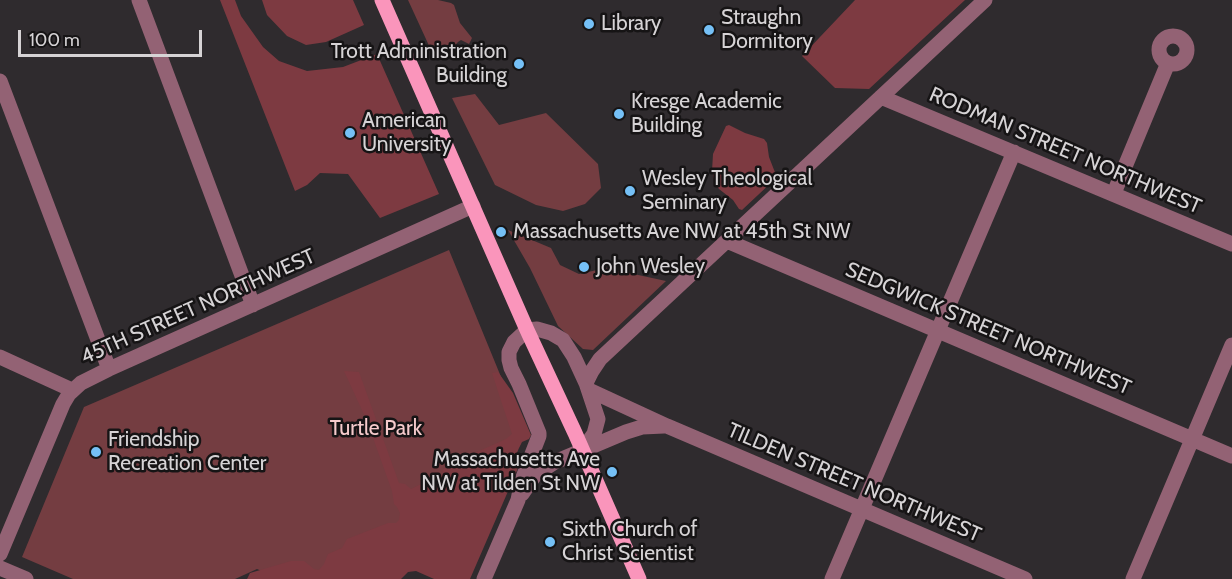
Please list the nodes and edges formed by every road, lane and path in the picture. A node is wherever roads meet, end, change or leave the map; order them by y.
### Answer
1 (139, 0) edge
2 (382, 0) edge
3 (985, 0) edge
4 (1168, 63) dead end
5 (0, 81) edge
6 (881, 97) junction
7 (1014, 152) junction
8 (1114, 193) junction
9 (473, 206) junction
10 (727, 241) junction
11 (1232, 244) edge
12 (253, 305) junction
13 (527, 330) junction
14 (938, 331) junction
15 (1232, 345) edge
16 (0, 357) edge
17 (574, 357) junction
18 (600, 360) junction
19 (108, 369) junction
20 (587, 386) junction
21 (72, 390) junction
22 (667, 426) junction
23 (1192, 439) junction
24 (582, 450) junction
25 (1232, 456) edge
26 (518, 500) junction
27 (862, 509) junction
28 (0, 554) edge
29 (0, 568) edge
30 (26, 579) edge
31 (484, 579) edge
32 (639, 579) edge
33 (832, 579) edge
34 (1025, 579) edge
35 (1133, 579) edge

1 - 12 street
2 - 9 main road
3 - 6 street
4 - 8 street
5 - 19 street
6 - 7 street, RODMAN STREET NORTHWEST
6 - 10 street
7 - 8 street, RODMAN STREET NORTHWEST
7 - 14 street
8 - 11 street, RODMAN STREET NORTHWEST
9 - 12 street, 45TH STREET NORTHWEST
9 - 13 main road
10 - 14 street, SEDGWICK STREET NORTHWEST
10 - 18 street
12 - 19 street, 45TH STREET NORTHWEST
13 - 17 street
13 - 24 main road
13 - 26 street
14 - 23 street, SEDGWICK STREET NORTHWEST
14 - 27 street
15 - 23 street
16 - 21 street
17 - 18 street
17 - 20 street
18 - 20 street
19 - 21 street, 45TH STREET NORTHWEST
20 - 22 street, TILDEN STREET NORTHWEST
20 - 24 street
21 - 28 street, 45TH STREET NORTHWEST
22 - 24 street, TILDEN STREET NORTHWEST
22 - 27 street, TILDEN STREET NORTHWEST
23 - 25 street, SEDGWICK STREET NORTHWEST
23 - 35 street
24 - 26 street, TILDEN STREET NORTHWEST
24 - 32 main road
26 - 31 street
27 - 33 street
27 - 34 street, TILDEN STREET NORTHWEST
29 - 30 street

